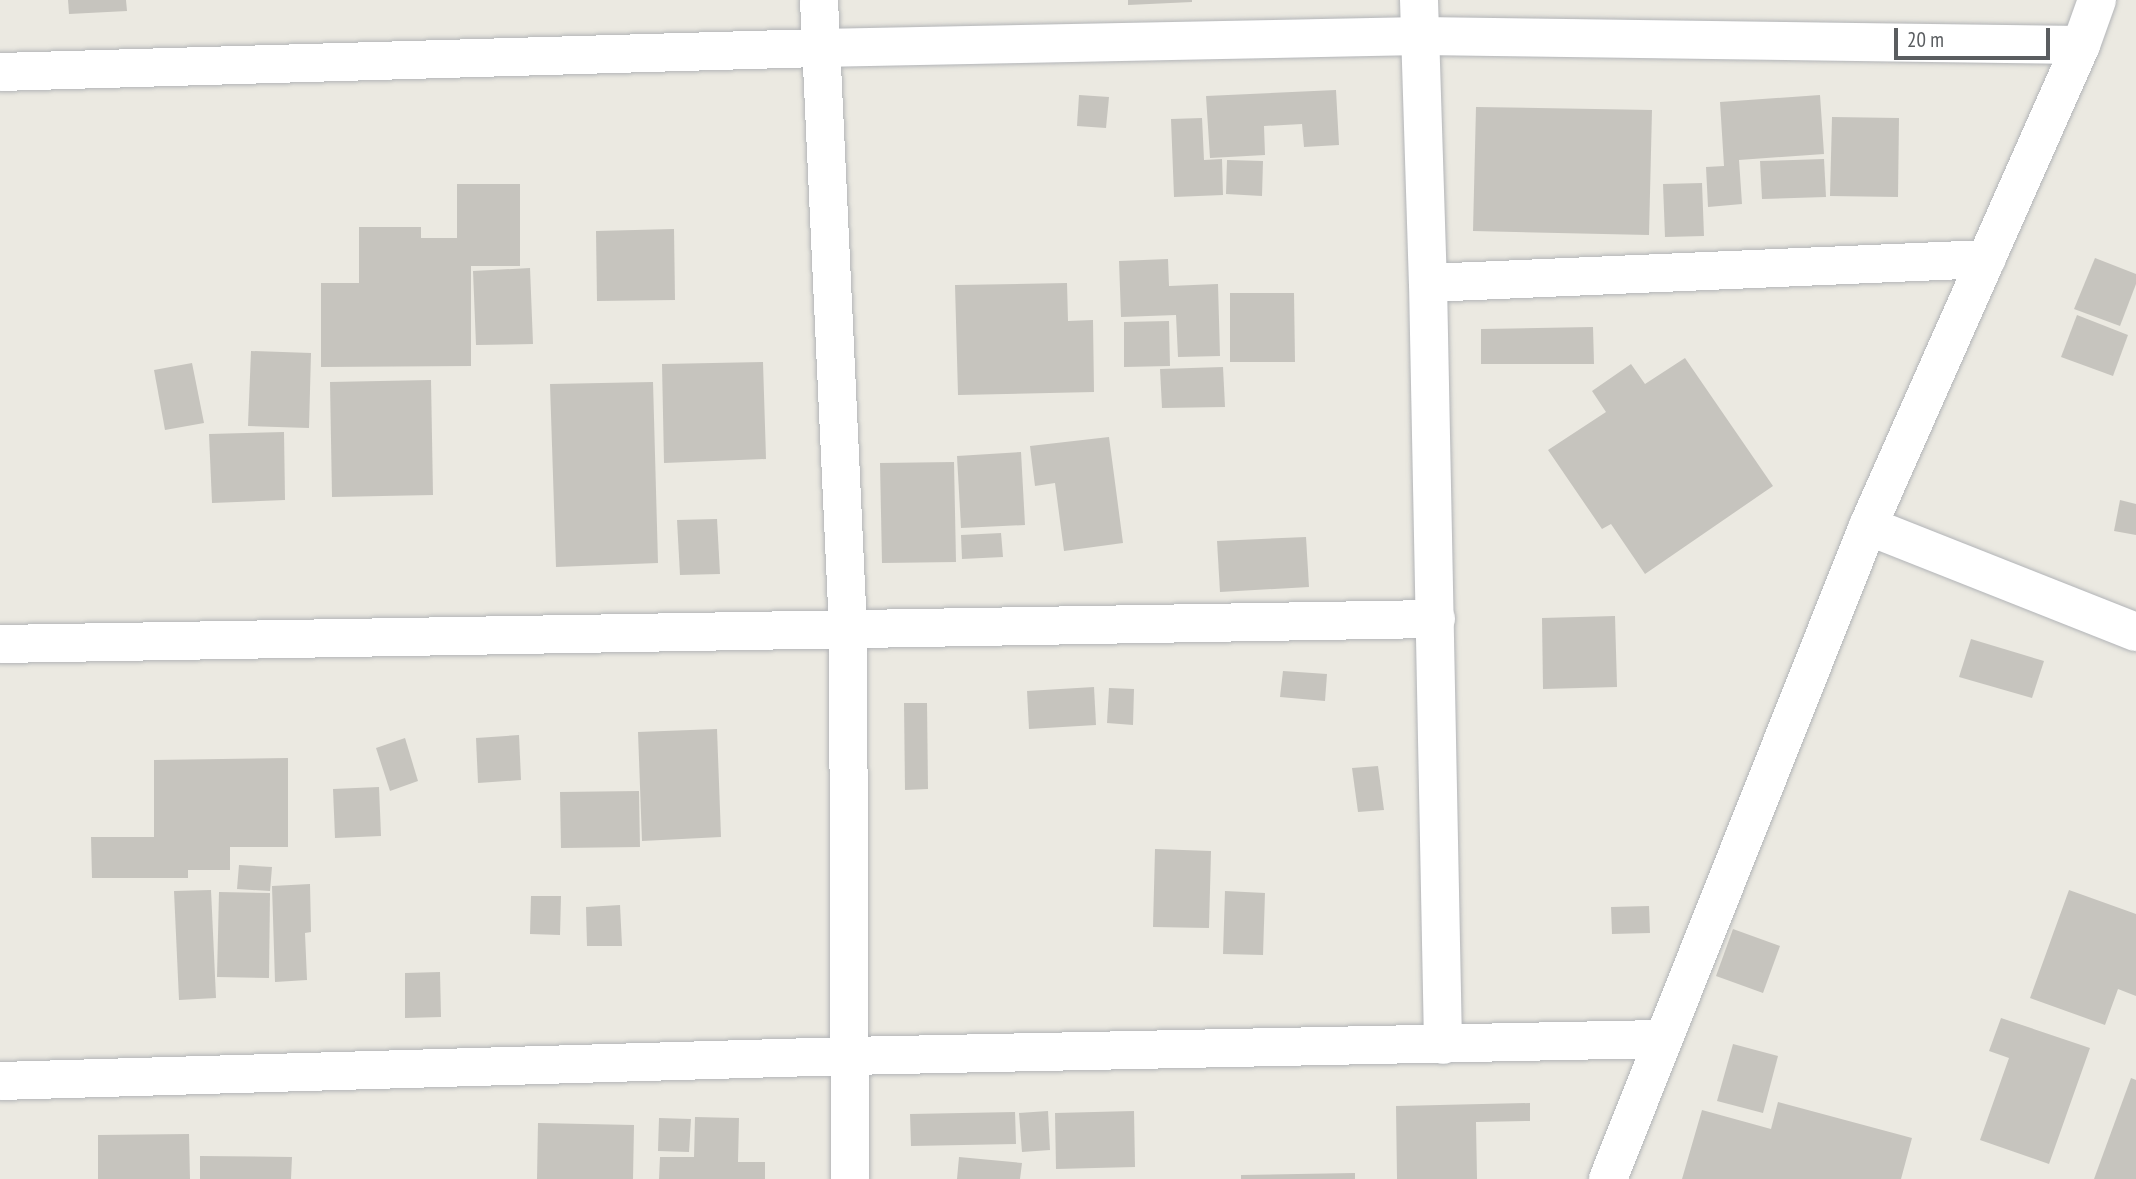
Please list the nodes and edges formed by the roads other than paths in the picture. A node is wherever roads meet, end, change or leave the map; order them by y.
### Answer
1 (818, 0) edge
2 (2097, 0) edge
3 (1420, 18) edge
4 (2081, 45) junction
5 (819, 48) junction
6 (0, 72) edge
7 (1986, 258) junction
8 (1428, 283) junction
9 (1868, 526) junction
10 (1436, 619) junction
11 (848, 631) junction
12 (2136, 632) edge
13 (0, 644) edge
14 (1662, 1040) junction
15 (1443, 1045) junction
16 (848, 1056) junction
17 (0, 1081) edge
18 (850, 1179) edge
19 (1608, 1179) edge

1 - 5 street
2 - 4 street
3 - 4 street
3 - 5 street
3 - 8 street
4 - 7 street
5 - 6 street
5 - 11 street
7 - 8 street
7 - 9 street
8 - 10 street
9 - 12 street
9 - 14 street
10 - 11 street
10 - 15 street
11 - 13 street
11 - 16 street
14 - 15 street
14 - 19 street
15 - 16 street
16 - 17 street
16 - 18 street

